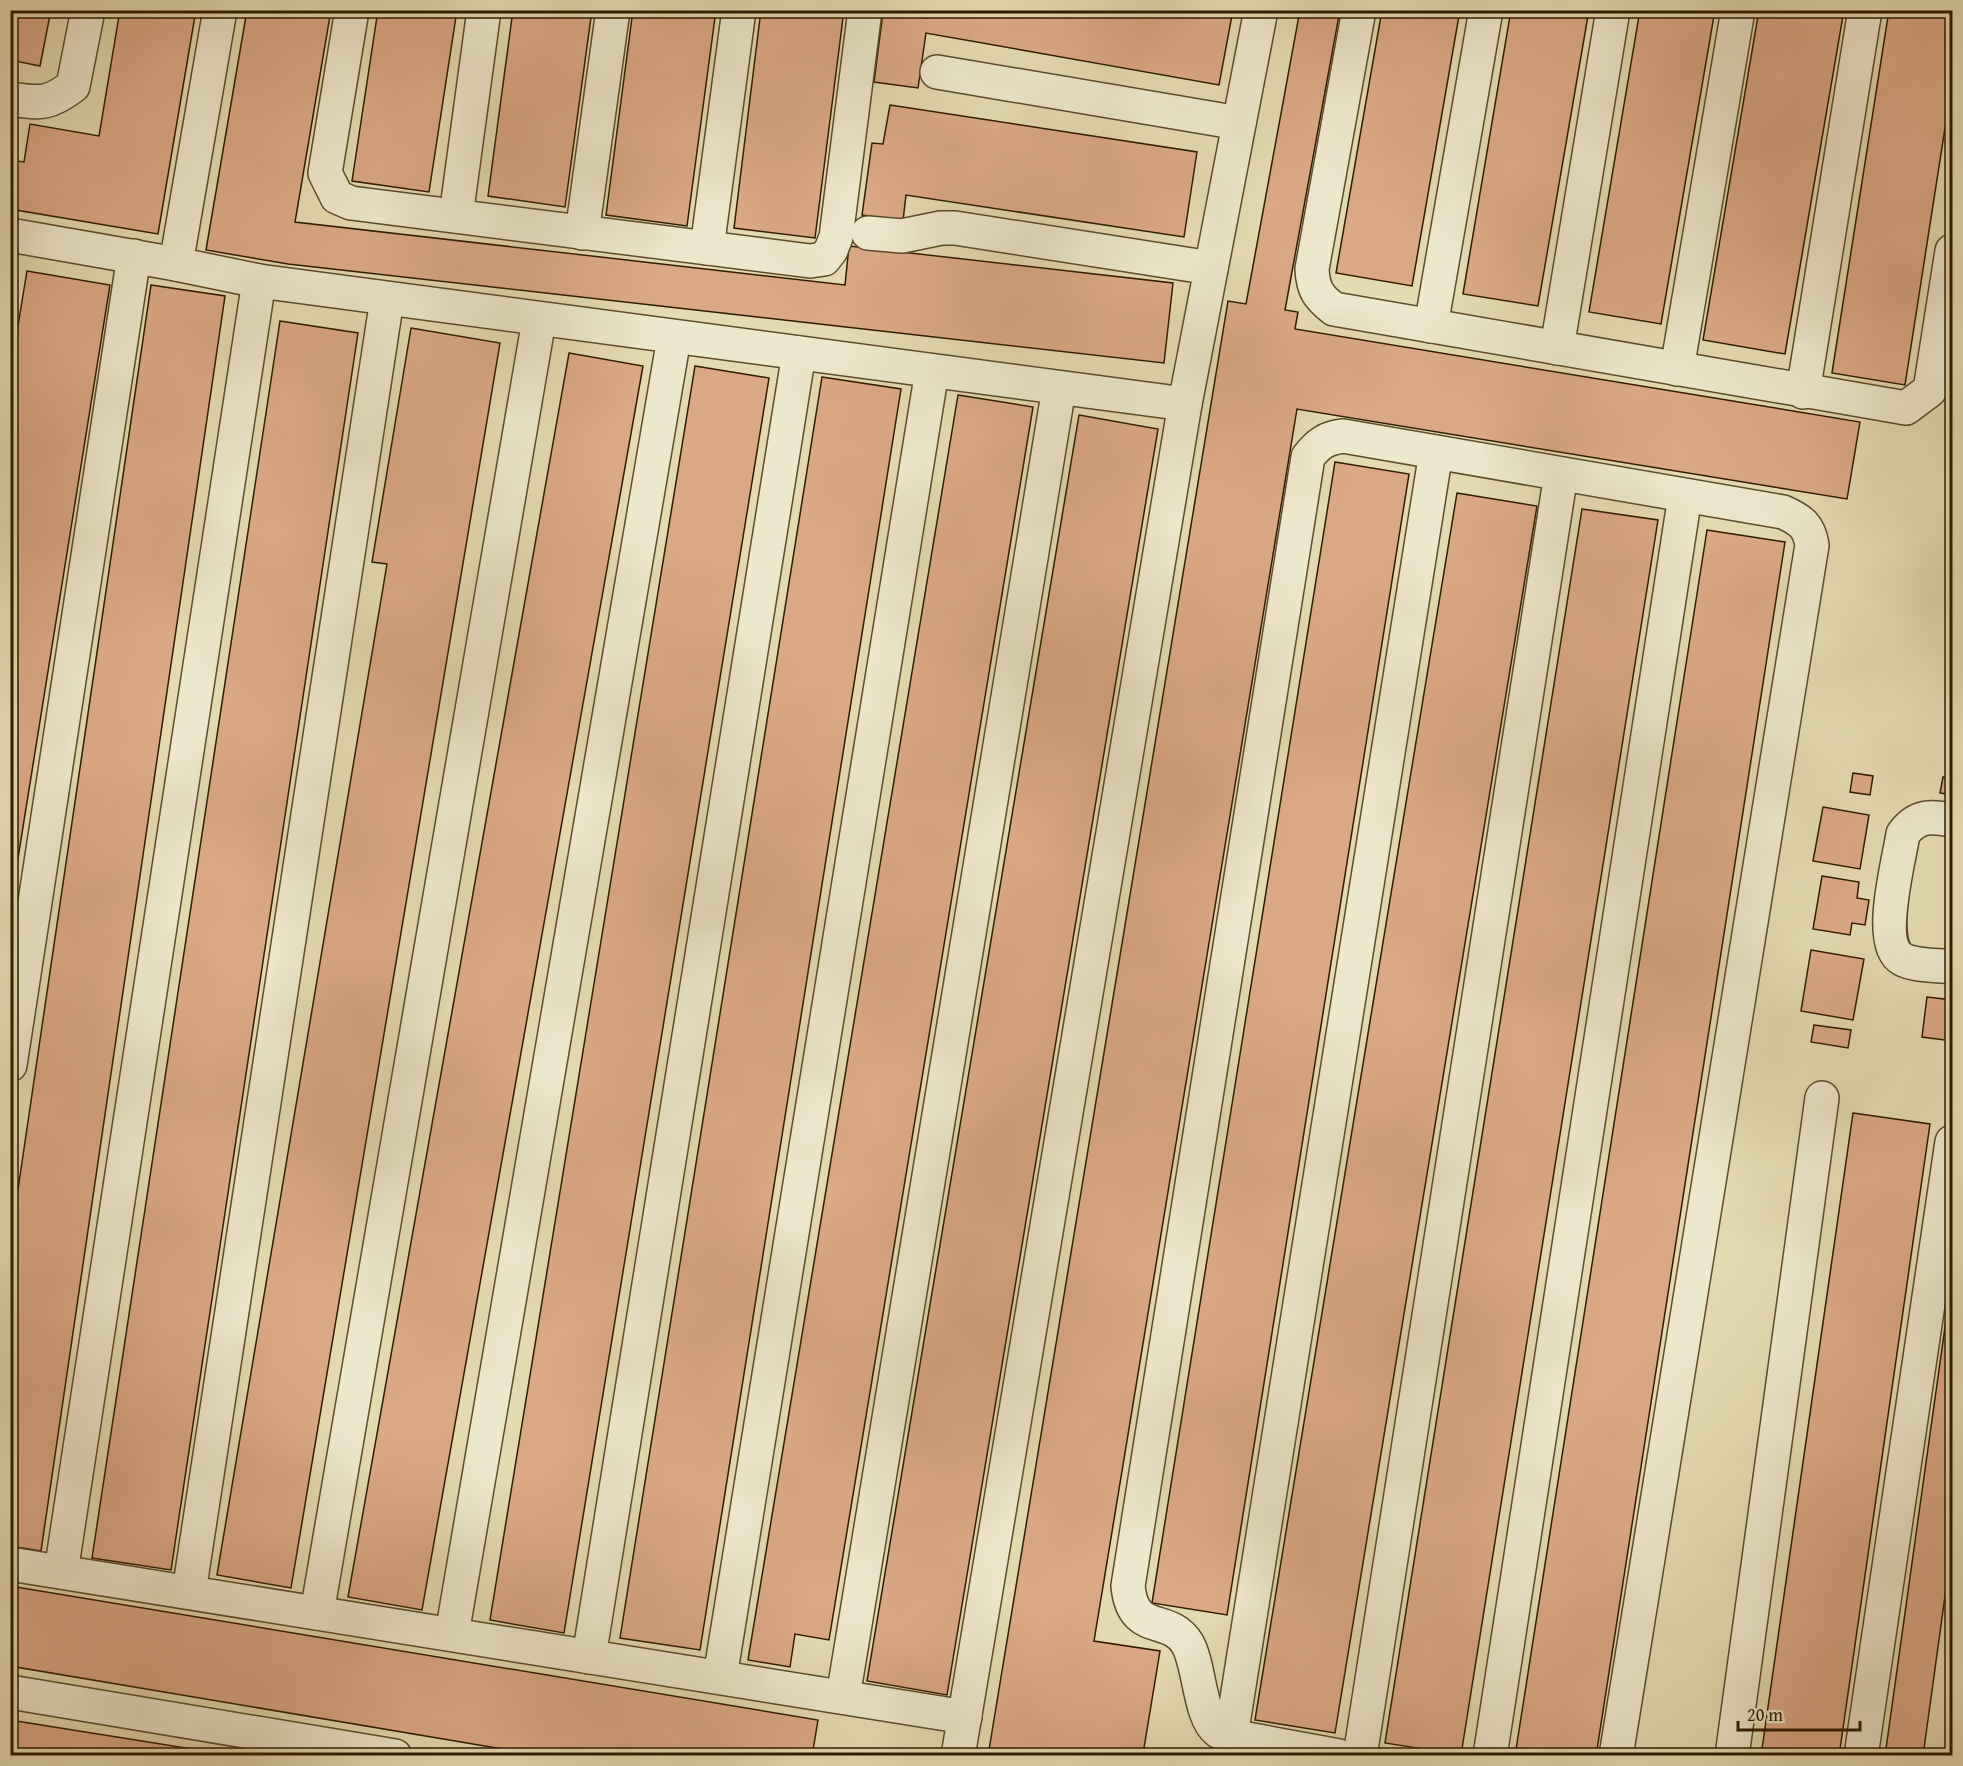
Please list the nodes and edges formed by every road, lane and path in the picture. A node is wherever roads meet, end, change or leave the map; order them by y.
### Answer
1 (88, 10) edge
2 (220, 10) edge
3 (352, 10) edge
4 (484, 10) edge
5 (613, 10) edge
6 (739, 10) edge
7 (865, 10) edge
8 (1261, 10) edge
9 (1359, 10) edge
10 (1486, 10) edge
11 (1613, 10) edge
12 (1738, 10) edge
13 (1865, 10) edge
14 (937, 72) dead end
15 (10, 99) edge
16 (1239, 123) junction
17 (456, 216) junction
18 (582, 233) junction
19 (868, 233) dead end
20 (11, 238) edge
21 (707, 248) junction
22 (1953, 251) edge
23 (134, 256) junction
24 (176, 264) junction
25 (1211, 268) junction
26 (259, 281) junction
27 (387, 299) junction
28 (539, 320) junction
29 (1431, 326) junction
30 (674, 338) junction
31 (1557, 348) junction
32 (798, 353) junction
33 (1677, 369) junction
34 (932, 371) junction
35 (1059, 388) junction
36 (1803, 392) junction
37 (1185, 404) junction
38 (1436, 452) junction
39 (1562, 474) junction
40 (1685, 496) junction
41 (1953, 819) edge
42 (1953, 967) edge
43 (10, 1065) edge
44 (1822, 1098) dead end
45 (1953, 1142) edge
46 (10, 1564) edge
47 (62, 1572) junction
48 (189, 1592) junction
49 (317, 1613) junction
50 (452, 1634) junction
51 (589, 1657) junction
52 (720, 1677) junction
53 (10, 1692) edge
54 (843, 1697) junction
55 (965, 1717) junction
56 (1231, 1736) junction
57 (395, 1755) edge
58 (958, 1755) edge
59 (1339, 1755) edge
60 (1360, 1755) edge
61 (1490, 1755) edge
62 (1616, 1755) edge
63 (1732, 1755) edge
64 (1861, 1755) edge

1 - 15 lane
2 - 24 lane
3 - 17 lane
4 - 17 lane
5 - 18 lane
6 - 21 lane
7 - 21 lane
8 - 16 lane
9 - 29 lane
10 - 29 lane
11 - 31 lane
12 - 33 lane
13 - 36 lane
14 - 16 lane
16 - 25 lane
17 - 18 lane
18 - 21 lane
19 - 25 lane
20 - 23 lane
22 - 36 lane
23 - 24 lane
23 - 43 lane
24 - 26 lane
25 - 37 lane
26 - 27 lane
26 - 47 lane
27 - 28 lane
27 - 48 lane
28 - 30 lane
28 - 49 lane
29 - 31 lane
30 - 32 lane
30 - 50 lane
31 - 33 lane
32 - 34 lane
32 - 51 lane
33 - 36 lane
34 - 35 lane
34 - 52 lane
35 - 37 lane
35 - 54 lane
37 - 55 lane
38 - 39 lane
38 - 56 lane
38 - 56 lane
39 - 40 lane
39 - 60 lane
40 - 61 lane
40 - 62 lane
41 - 42 lane
44 - 63 lane
45 - 64 lane
46 - 47 lane
47 - 48 lane
48 - 49 lane
49 - 50 lane
50 - 51 lane
51 - 52 lane
52 - 54 lane
53 - 57 lane
54 - 55 lane
55 - 58 lane
56 - 59 lane

